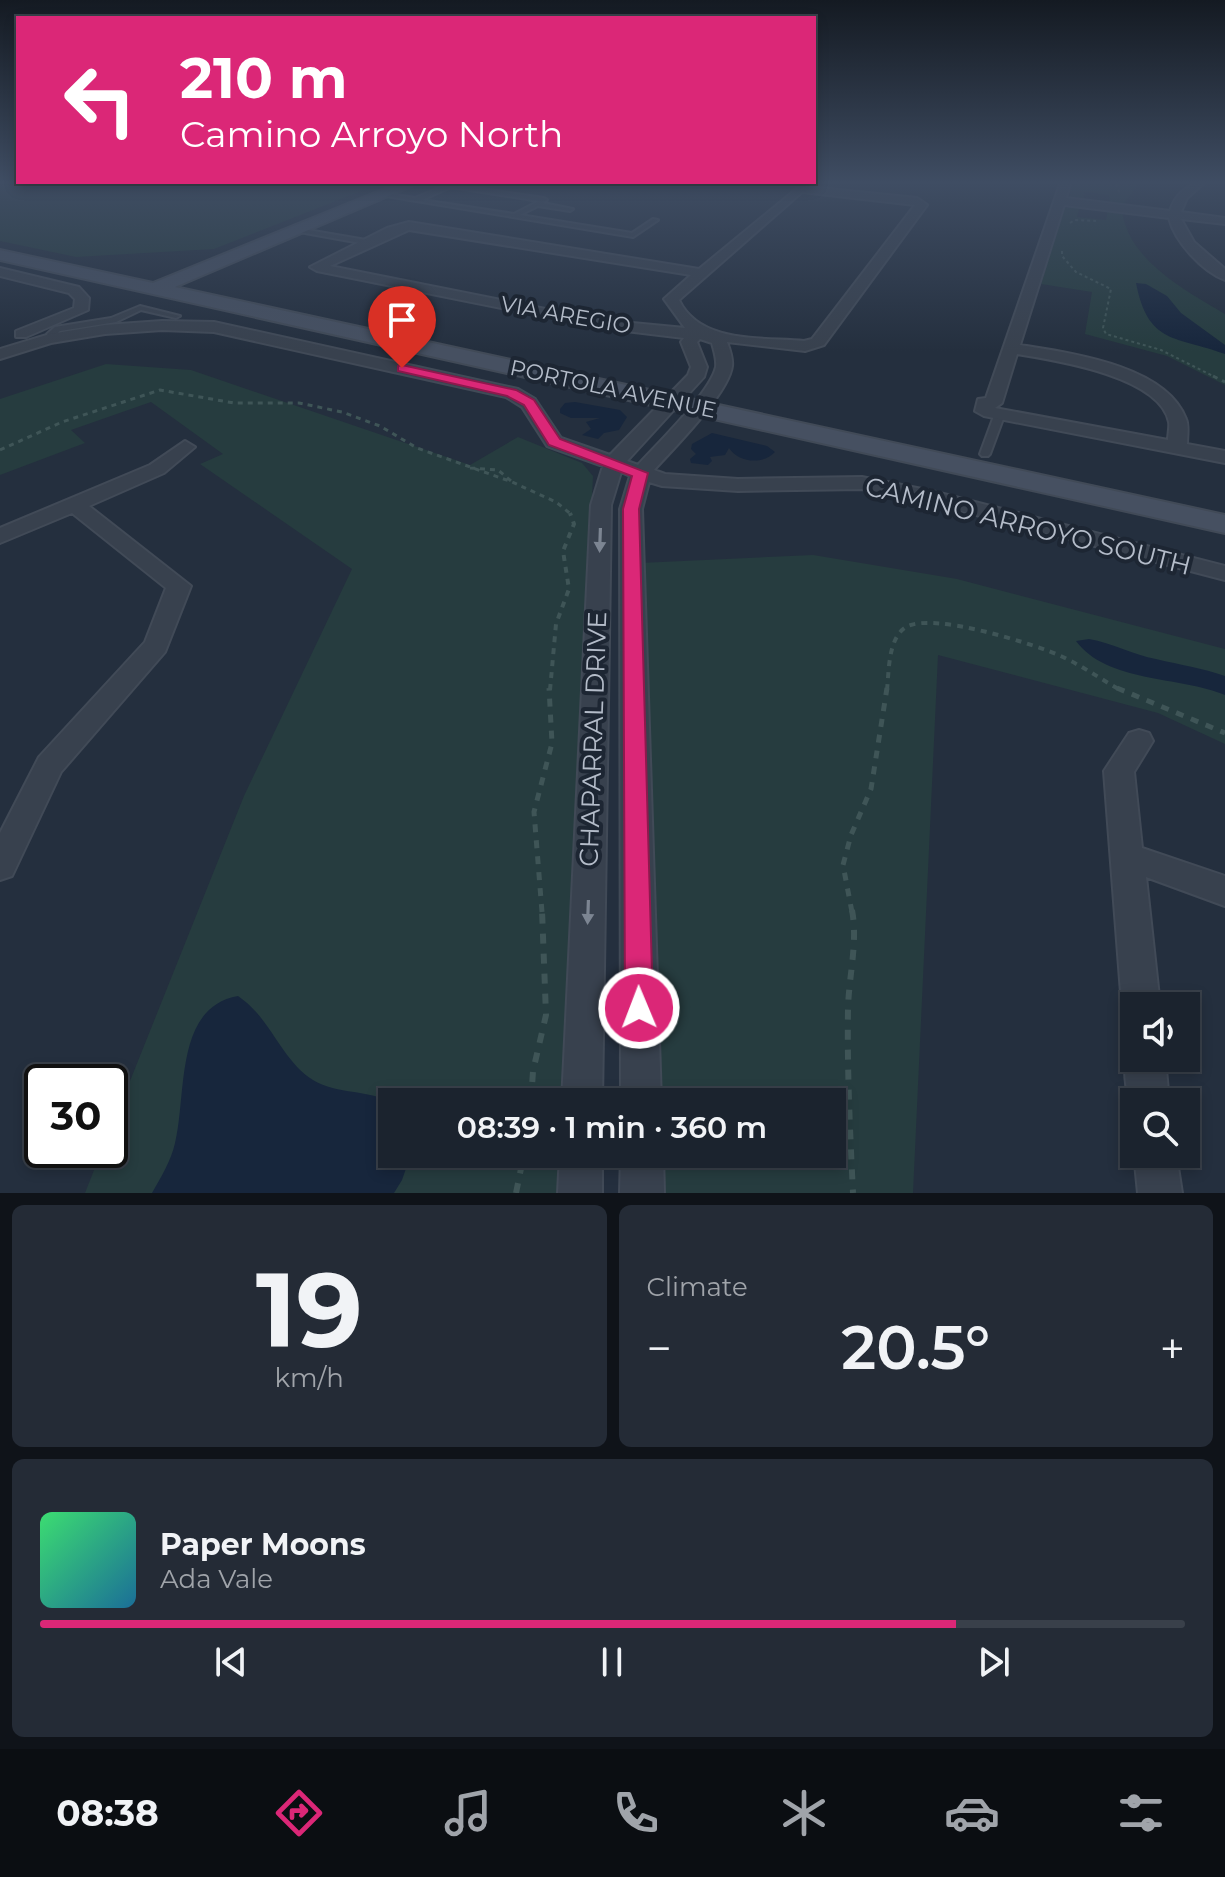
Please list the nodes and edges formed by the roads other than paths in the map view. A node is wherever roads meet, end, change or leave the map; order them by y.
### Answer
1 (261, 240) edge
2 (271, 240) edge
3 (352, 240) edge
4 (371, 240) edge
5 (496, 240) edge
6 (740, 240) edge
7 (895, 240) edge
8 (1047, 240) edge
9 (1185, 240) edge
10 (366, 242) junction
11 (0, 255) edge
12 (0, 272) edge
13 (701, 273) junction
14 (1225, 276) edge
15 (146, 287) junction
16 (176, 316) dead end
17 (697, 333) junction
18 (53, 339) junction
19 (0, 343) edge
20 (1011, 348) junction
21 (0, 354) edge
22 (686, 406) junction
23 (999, 416) junction
24 (185, 447) dead end
25 (1177, 447) junction
26 (985, 454) dead end
27 (1225, 457) edge
28 (627, 469) junction
29 (76, 506) junction
30 (1225, 524) edge
31 (0, 536) edge
32 (1225, 573) edge
33 (1139, 741) dead end
34 (1129, 857) junction
35 (0, 866) edge
36 (1225, 891) edge
37 (1140, 992) edge
38 (582, 1088) edge
39 (641, 1088) edge
40 (581, 1168) edge
41 (642, 1168) edge
42 (1157, 1168) edge
43 (580, 1193) edge
44 (642, 1193) edge
45 (1160, 1193) edge

1 - 15 main road
2 - 15 main road
3 - 10 lane
4 - 10 street
5 - 13 street
6 - 13 street, VIA AREGIO
7 - 17 street, VIA AREGIO
8 - 20 street
9 - 14 street
10 - 17 street, VIA AREGIO
11 - 15 main road, PORTOLA AVENUE
12 - 19 street
13 - 17 street
15 - 22 main road, PORTOLA AVENUE
16 - 18 lane
17 - 22 street
17 - 22 street
18 - 21 street, CAMINO ARROYO SOUTH
18 - 28 street, CAMINO ARROYO SOUTH
20 - 23 street
20 - 25 street
22 - 28 street, CHAPARRAL DRIVE
22 - 28 street, CHAPARRAL DRIVE
22 - 30 main road, PORTOLA AVENUE
23 - 25 street
23 - 26 lane
24 - 29 street
25 - 27 street
28 - 32 street, CAMINO ARROYO SOUTH
28 -> 38 street, CHAPARRAL DRIVE
28 - 39 street, CHAPARRAL DRIVE
29 - 31 street
29 - 35 street
33 - 34 street
34 - 36 street
34 - 37 street
40 - 43 street
41 - 44 street
42 - 45 street

